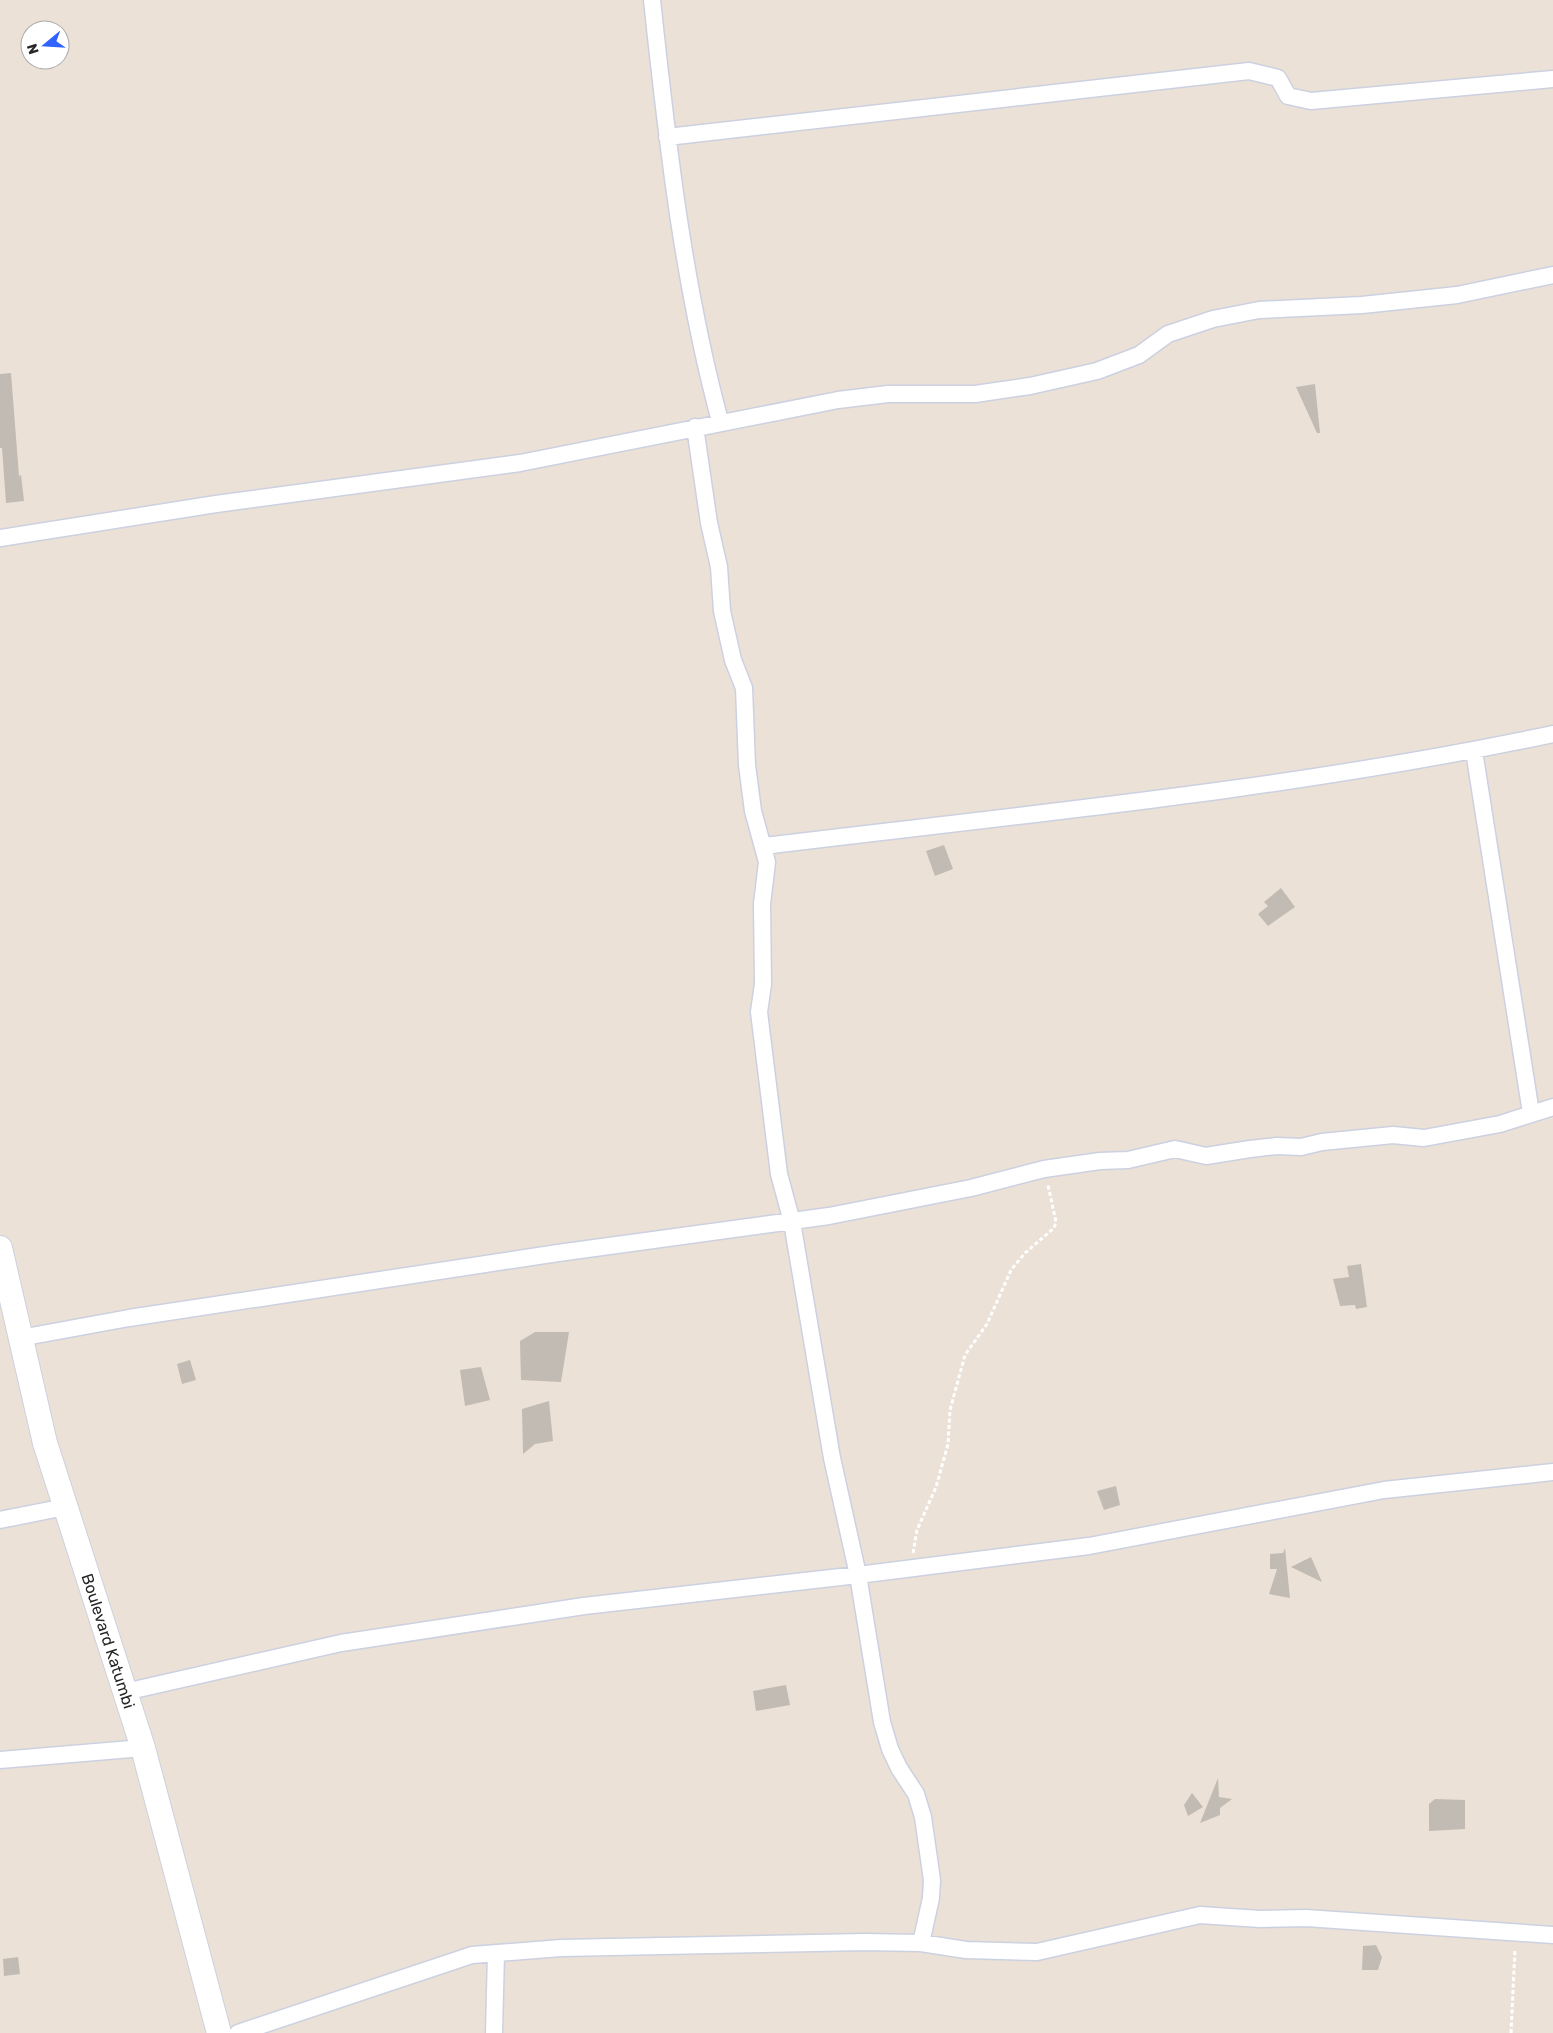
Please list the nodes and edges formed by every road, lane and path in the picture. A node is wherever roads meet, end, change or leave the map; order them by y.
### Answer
1 (652, 0) edge
2 (1553, 79) edge
3 (667, 137) junction
4 (1553, 275) edge
5 (720, 422) junction
6 (695, 427) junction
7 (0, 538) edge
8 (1553, 734) edge
9 (1474, 751) junction
10 (764, 846) junction
11 (1553, 1106) edge
12 (1531, 1113) junction
13 (1044, 1169) junction
14 (792, 1222) junction
15 (0, 1248) edge
16 (20, 1338) junction
17 (1553, 1472) edge
18 (65, 1507) junction
19 (0, 1520) edge
20 (912, 1569) junction
21 (858, 1575) junction
22 (125, 1692) junction
23 (143, 1748) junction
24 (0, 1760) edge
25 (1516, 1932) junction
26 (1553, 1935) edge
27 (921, 1943) junction
28 (496, 1953) junction
29 (219, 2033) edge
30 (238, 2033) edge
31 (494, 2033) edge
32 (1511, 2033) edge

1 - 3 street
2 - 3 street
3 - 5 street
4 - 5 street
5 - 6 street
6 - 7 street
6 - 10 street
8 - 9 street
9 - 10 street
9 - 12 street
10 - 14 street
11 - 12 street
12 - 13 street
13 - 14 street
13 - 20 path
14 - 16 street
14 - 21 street
15 - 16 street, Boulevard Katumbi
16 - 18 street, Boulevard Katumbi
17 - 20 street
18 - 19 street
18 - 22 street, Boulevard Katumbi
20 - 21 street
21 - 22 street
21 - 27 street
22 - 23 street, Boulevard Katumbi
23 - 24 street
23 - 29 street, Boulevard Katumbi
25 - 26 street
25 - 27 street
25 - 32 path
27 - 28 street
28 - 30 street
28 - 31 street

